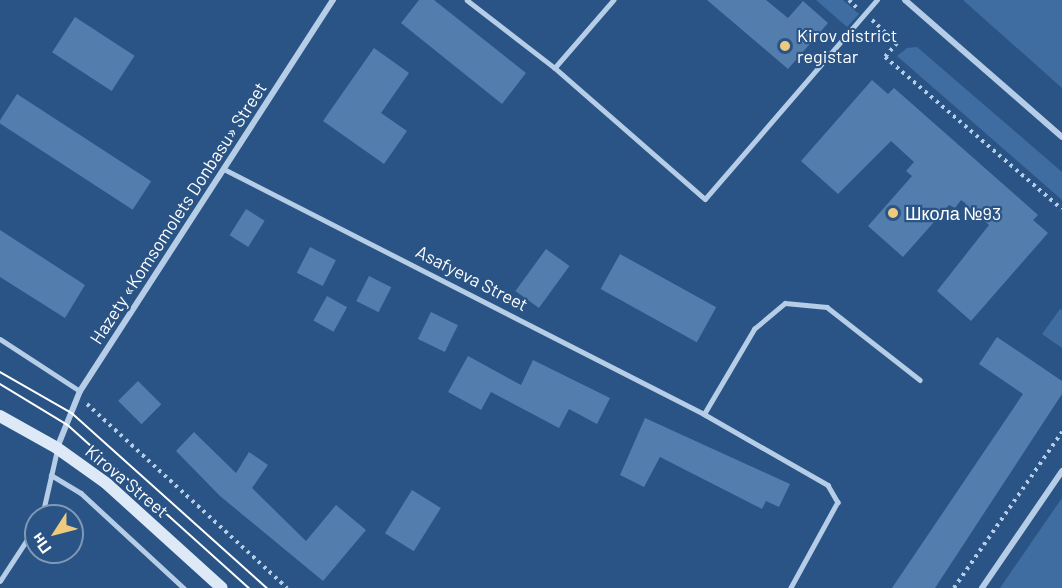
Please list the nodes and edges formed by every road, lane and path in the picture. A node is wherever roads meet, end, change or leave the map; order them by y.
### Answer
1 (333, 0) edge
2 (467, 0) edge
3 (614, 0) edge
4 (849, 0) edge
5 (877, 0) edge
6 (904, 0) edge
7 (864, 14) junction
8 (555, 68) junction
9 (1062, 136) edge
10 (226, 170) junction
11 (1062, 209) edge
12 (0, 339) edge
13 (920, 380) dead end
14 (80, 391) junction
15 (704, 414) junction
16 (0, 416) edge
17 (1062, 432) edge
18 (57, 448) junction
19 (1062, 471) edge
20 (51, 475) junction
21 (45, 504) edge
22 (24, 544) edge
23 (0, 581) edge
24 (183, 588) edge
25 (222, 588) edge
26 (288, 588) edge
27 (791, 588) edge
28 (954, 588) edge
29 (982, 588) edge

1 - 10 street, Hazety «Komsomolets Donbasu» Street
2 - 8 lane
3 - 8 lane
4 - 7 path
5 - 7 lane
6 - 9 street
7 - 8 lane
7 - 11 path
10 - 14 street, Hazety «Komsomolets Donbasu» Street
10 - 15 lane, Asafyeva Street
12 - 14 lane
13 - 15 lane
14 - 18 street, Hazety «Komsomolets Donbasu» Street
14 - 26 path
15 - 27 lane, Asafyeva Street
16 - 18 main road, Kirova Street
17 - 28 path
18 - 20 lane
18 - 25 main road, Kirova Street
19 - 29 street
20 - 21 lane
20 - 24 lane
22 - 23 lane

